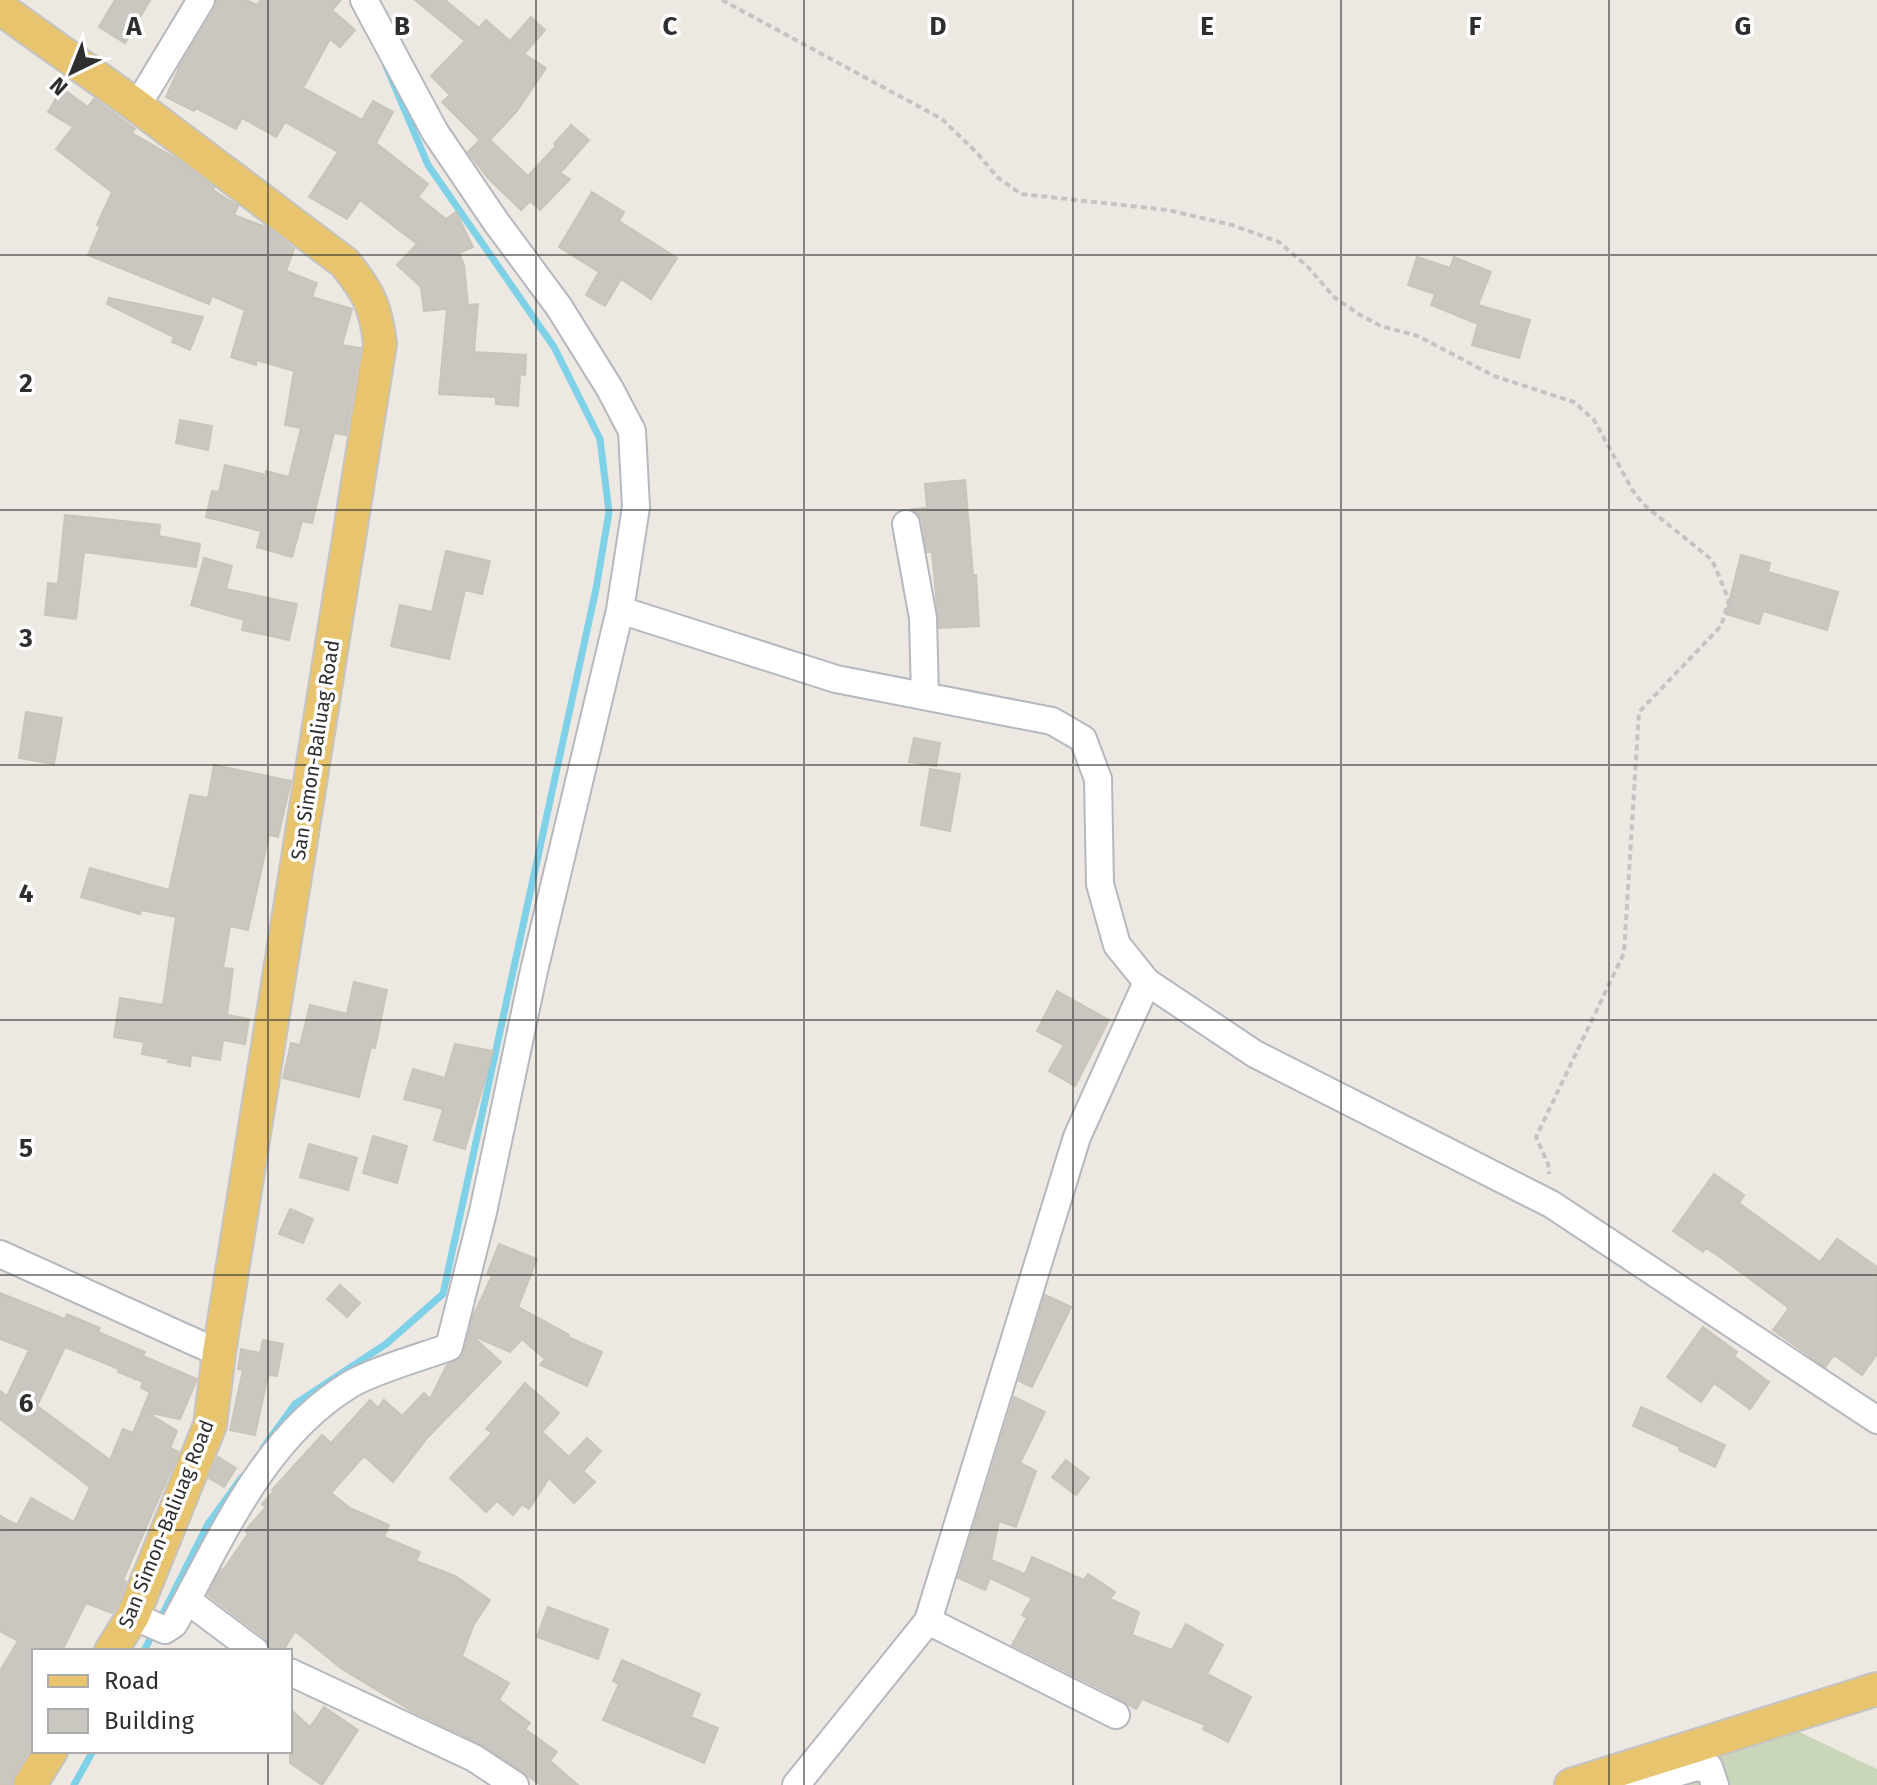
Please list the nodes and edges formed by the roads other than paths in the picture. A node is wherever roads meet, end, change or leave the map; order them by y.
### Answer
1 (201, 0) edge
2 (364, 0) edge
3 (0, 8) edge
4 (137, 106) junction
5 (906, 524) dead end
6 (620, 610) junction
7 (925, 696) junction
8 (1147, 982) junction
9 (0, 1254) edge
10 (219, 1353) junction
11 (1877, 1420) edge
12 (187, 1600) junction
13 (133, 1616) junction
14 (928, 1621) junction
15 (112, 1649) edge
16 (252, 1649) edge
17 (292, 1673) edge
18 (1877, 1689) edge
19 (1116, 1715) dead end
20 (50, 1753) edge
21 (30, 1785) edge
22 (515, 1785) edge
23 (796, 1785) edge
24 (1571, 1785) edge
25 (1636, 1785) edge
26 (1715, 1785) edge

1 - 4 street
2 - 6 street
3 - 4 main road, San Simon-Baliuag Road
4 - 10 main road, San Simon-Baliuag Road
5 - 7 street
6 - 7 street
6 - 12 street
7 - 8 street
8 - 11 street
8 - 14 street
9 - 10 street
10 - 13 main road, San Simon-Baliuag Road
12 - 13 street
12 - 16 street
13 - 15 main road, San Simon-Baliuag Road
14 - 19 street
14 - 23 street
17 - 22 street
18 - 24 main road
20 - 21 main road
25 - 26 street

